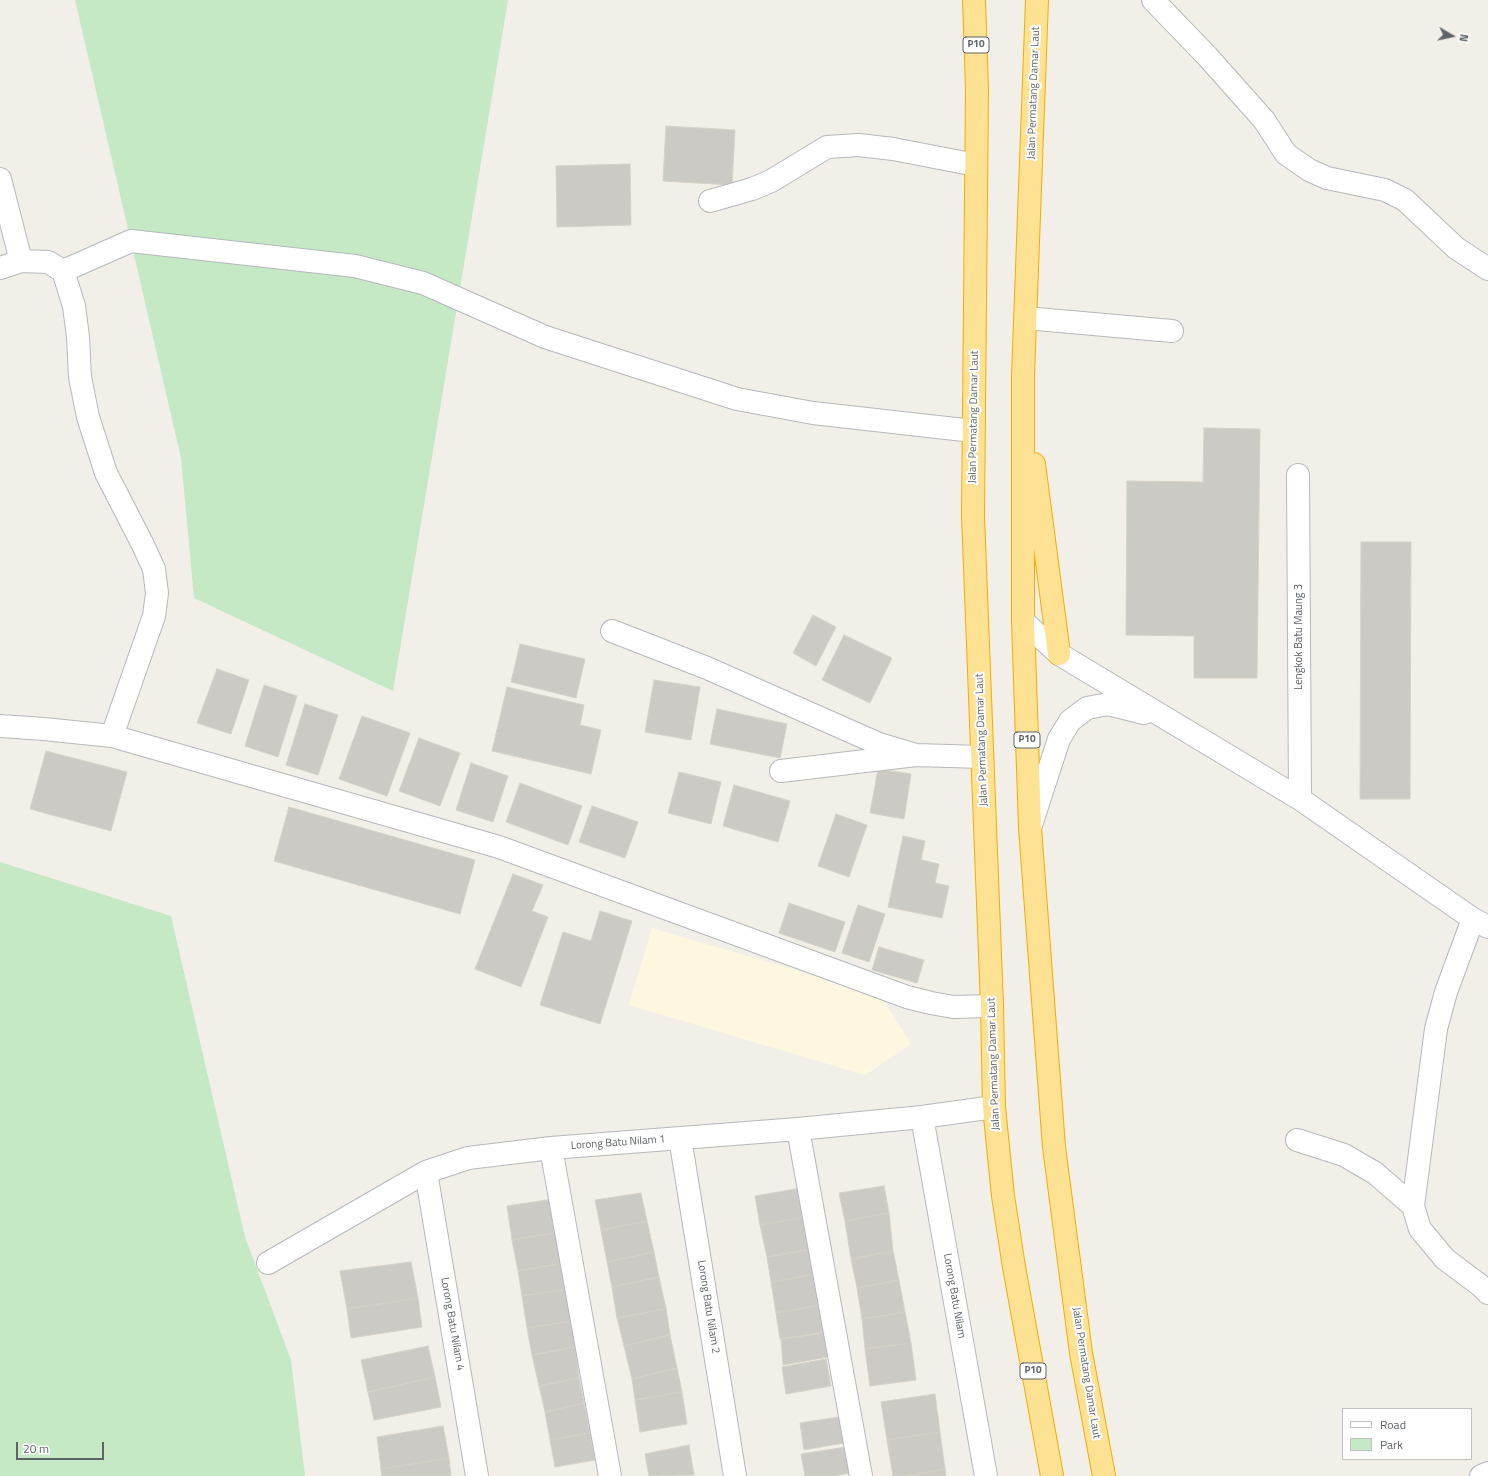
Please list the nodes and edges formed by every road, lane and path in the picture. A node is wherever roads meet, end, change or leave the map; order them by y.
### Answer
1 (974, 0) edge
2 (1037, 0) edge
3 (1152, 0) edge
4 (976, 165) junction
5 (0, 179) edge
6 (710, 201) dead end
7 (21, 261) junction
8 (0, 268) edge
9 (1488, 269) edge
10 (63, 271) junction
11 (1026, 318) junction
12 (1172, 331) dead end
13 (1023, 376) junction
14 (973, 431) junction
15 (1298, 475) dead end
16 (1022, 621) junction
17 (612, 631) dead end
18 (1059, 654) junction
19 (1168, 719) junction
20 (0, 726) edge
21 (112, 736) junction
22 (916, 755) junction
23 (982, 757) junction
24 (782, 771) dead end
25 (1300, 799) junction
26 (1030, 828) junction
27 (1481, 923) edge
28 (992, 1006) junction
29 (994, 1107) junction
30 (922, 1117) junction
31 (798, 1129) junction
32 (680, 1138) junction
33 (1297, 1140) dead end
34 (552, 1148) junction
35 (426, 1172) junction
36 (1413, 1206) junction
37 (268, 1263) dead end
38 (1488, 1293) edge
39 (1488, 1473) edge
40 (477, 1476) edge
41 (610, 1476) edge
42 (735, 1476) edge
43 (861, 1476) edge
44 (986, 1476) edge
45 (1052, 1476) edge
46 (1104, 1476) edge
47 (1481, 1476) edge

1 - 4 highway, Jalan Permatang Damar Laut / P10
2 - 11 highway, Jalan Permatang Damar Laut / P10
3 - 9 street
4 - 6 street
4 - 14 highway, Jalan Permatang Damar Laut / P10
5 - 7 street
7 - 8 street
7 - 10 street
10 - 14 street
10 - 21 street
11 - 12 street
11 - 13 highway, Jalan Permatang Damar Laut / P10
13 - 16 highway, Jalan Permatang Damar Laut / P10
13 - 18 highway
14 - 23 highway, Jalan Permatang Damar Laut / P10
15 - 25 street, Lengkok Batu Maung 3
16 - 18 street
16 - 26 highway, Jalan Permatang Damar Laut / P10
17 - 22 street
18 - 19 street
19 - 25 street
19 - 26 street
20 - 21 street
21 - 28 street
22 - 23 street
22 - 24 street
23 - 28 highway, Jalan Permatang Damar Laut / P10
25 - 27 street
26 - 46 highway, Jalan Permatang Damar Laut / P10
27 - 36 street
28 - 29 highway, Jalan Permatang Damar Laut / P10
29 - 30 street, Lorong Batu Nilam 1
29 - 45 highway, Jalan Permatang Damar Laut / P10
30 - 31 street, Lorong Batu Nilam 1
30 - 44 street, Lorong Batu Nilam
31 - 32 street, Lorong Batu Nilam 1
31 - 43 street
32 - 34 street, Lorong Batu Nilam 1
32 - 42 street, Lorong Batu Nilam 2
33 - 36 street
34 - 35 street, Lorong Batu Nilam 1
34 - 41 street
35 - 37 street, Lorong Batu Nilam 1
35 - 40 street, Lorong Batu Nilam 4
36 - 38 street
39 - 47 street

